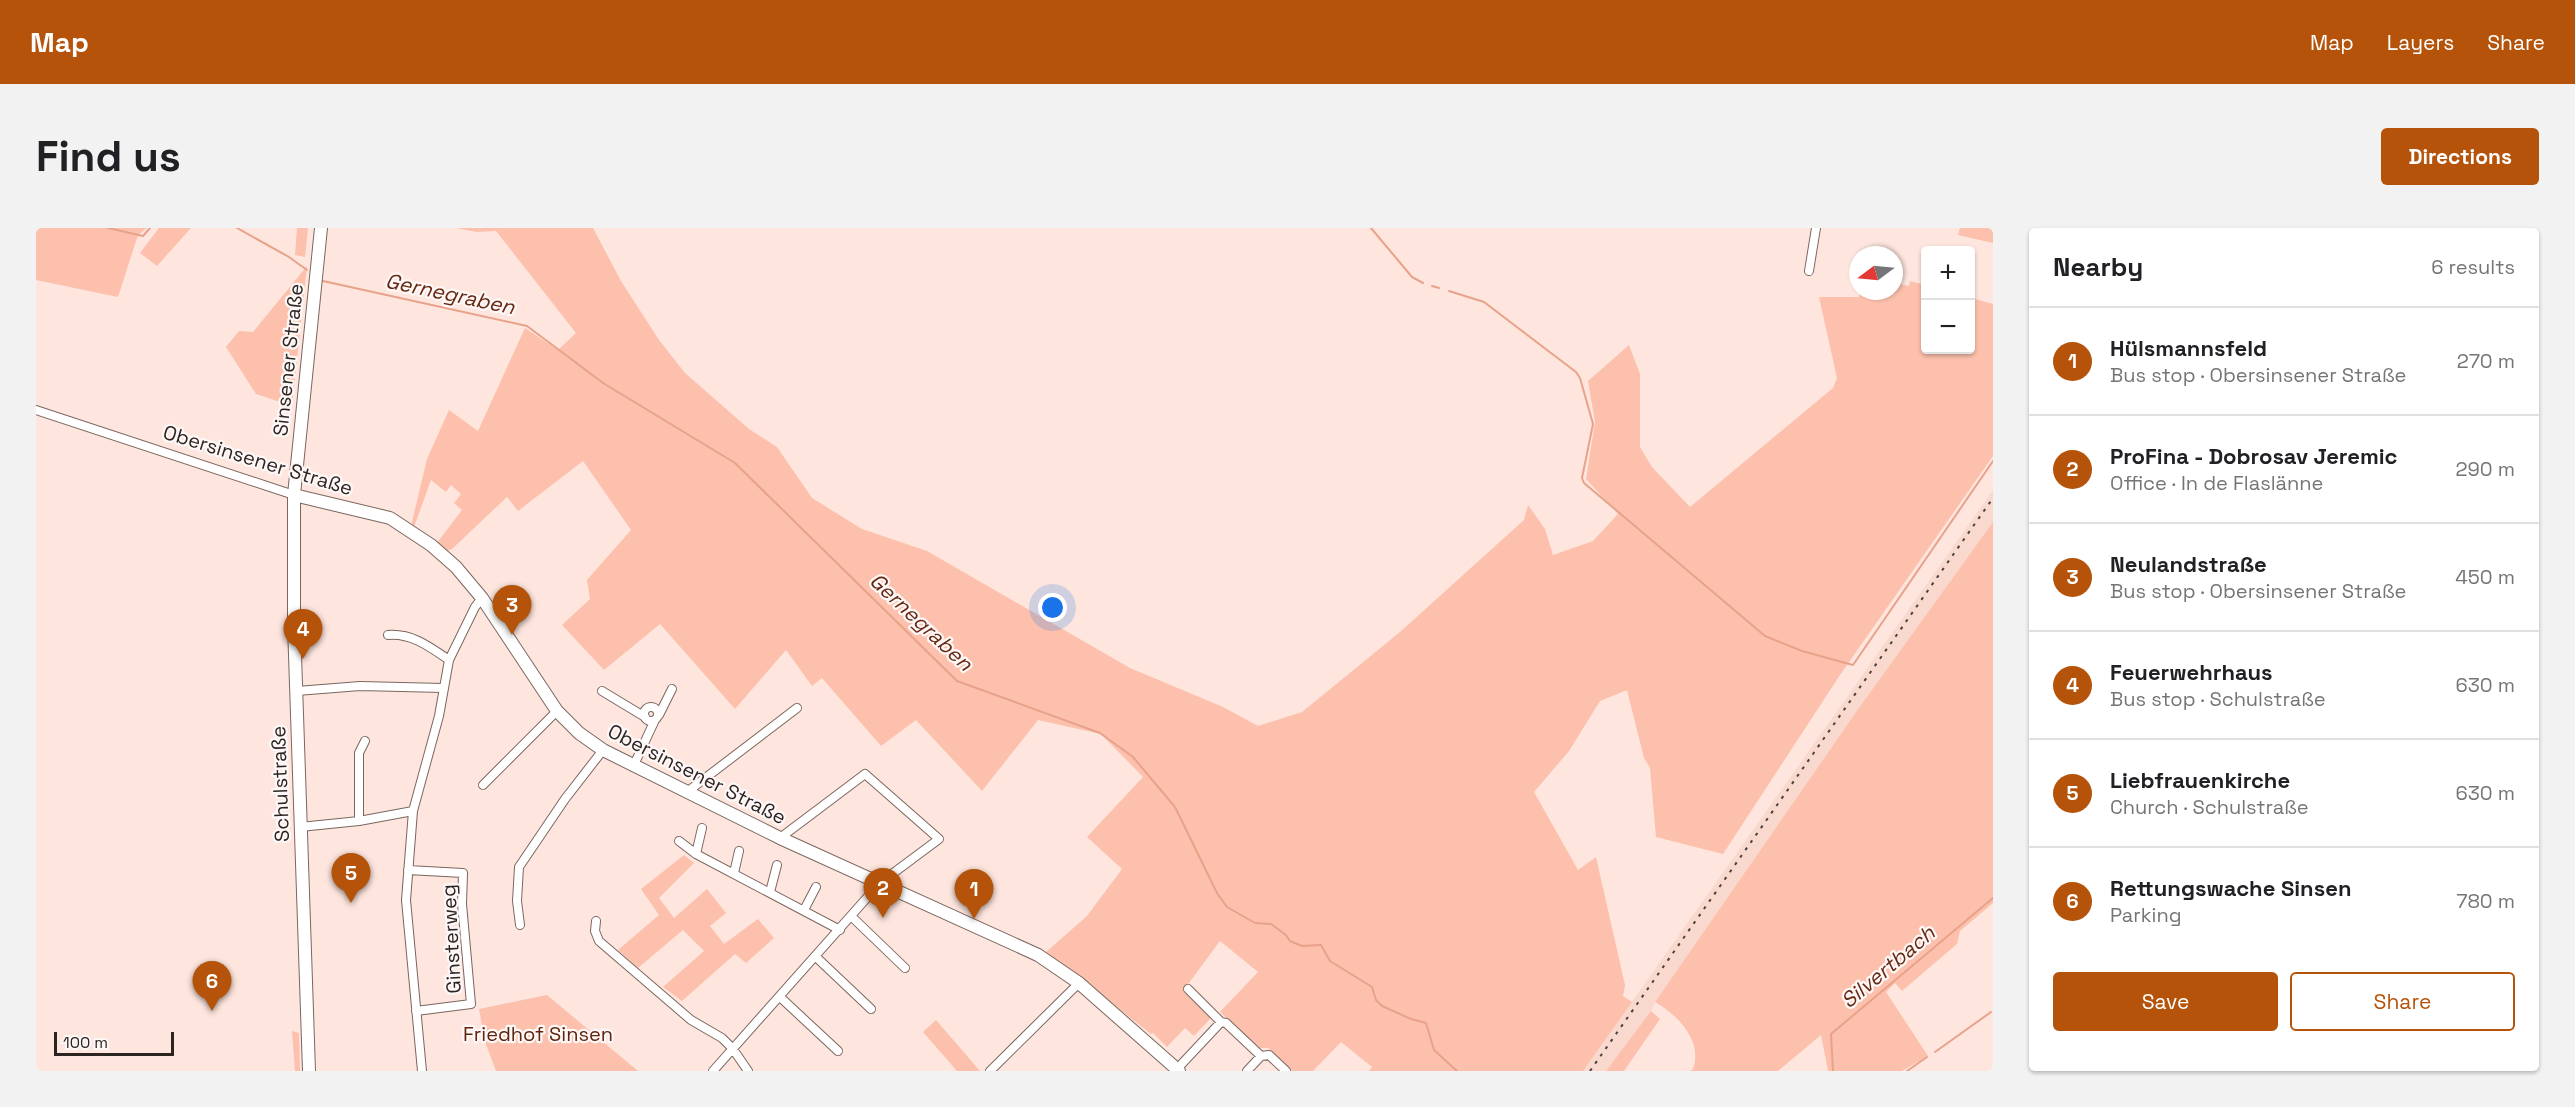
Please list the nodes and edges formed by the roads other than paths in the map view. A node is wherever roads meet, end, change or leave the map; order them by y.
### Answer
1 (321, 228) edge
2 (1816, 228) edge
3 (1809, 272) dead end
4 (36, 410) edge
5 (294, 495) junction
6 (482, 598) junction
7 (388, 635) dead end
8 (449, 660) junction
9 (443, 688) junction
10 (672, 689) dead end
11 (297, 690) junction
12 (602, 691) dead end
13 (797, 708) dead end
14 (557, 711) junction
15 (645, 717) junction
16 (656, 718) junction
17 (365, 741) dead end
18 (603, 750) junction
19 (633, 767) junction
20 (483, 785) dead end
21 (687, 792) junction
22 (413, 811) junction
23 (359, 821) junction
24 (300, 827) junction
25 (702, 828) dead end
26 (780, 838) junction
27 (679, 841) dead end
28 (739, 850) dead end
29 (696, 854) junction
30 (777, 865) dead end
31 (408, 870) junction
32 (734, 873) junction
33 (880, 883) junction
34 (816, 887) dead end
35 (770, 892) junction
36 (804, 910) junction
37 (851, 916) junction
38 (596, 921) dead end
39 (520, 925) dead end
40 (840, 930) junction
41 (815, 956) junction
42 (905, 968) dead end
43 (1079, 983) junction
44 (1188, 989) dead end
45 (780, 997) junction
46 (871, 1010) dead end
47 (416, 1011) junction
48 (1221, 1022) junction
49 (733, 1049) junction
50 (838, 1051) dead end
51 (1261, 1056) junction
52 (1178, 1070) edge
53 (309, 1071) edge
54 (422, 1071) edge
55 (713, 1071) edge
56 (747, 1071) edge
57 (990, 1071) edge
58 (1247, 1071) edge
59 (1286, 1071) edge

1 - 5 street, Sinsener Straße
2 - 3 street
4 - 5 street, Obersinsener Straße
5 - 6 street, Obersinsener Straße
5 - 11 street, Schulstraße
6 - 8 street
6 - 14 street, Obersinsener Straße
7 - 8 street
8 - 9 street
9 - 11 street
9 - 22 street
10 - 16 street
11 - 24 street, Schulstraße
12 - 15 street
13 - 21 street
14 - 18 street, Obersinsener Straße
14 - 20 street
15 - 16 street
15 - 16 street
16 - 19 street
17 - 23 street
18 - 19 street, Obersinsener Straße
18 - 39 street
19 - 21 street, Obersinsener Straße
21 - 26 street, Obersinsener Straße
22 - 23 street
22 - 31 street
23 - 24 street
24 - 53 street, Schulstraße
25 - 29 street
26 - 33 street, Obersinsener Straße
26 - 33 street
27 - 29 street
28 - 32 street
29 - 32 street
30 - 35 street
31 - 47 street
31 - 47 street, Ginsterweg
32 - 35 street
33 - 37 street
33 - 43 street, Obersinsener Straße
34 - 36 street
35 - 36 street
36 - 40 street
37 - 40 street
37 - 42 street
38 - 49 street
40 - 41 street
41 - 45 street
41 - 46 street
43 - 52 street, Obersinsener Straße
43 - 57 street
44 - 48 street
45 - 49 street
45 - 50 street
47 - 54 street
48 - 51 street
48 - 52 street
49 - 55 street
49 - 56 street
51 - 58 street
51 - 59 street

